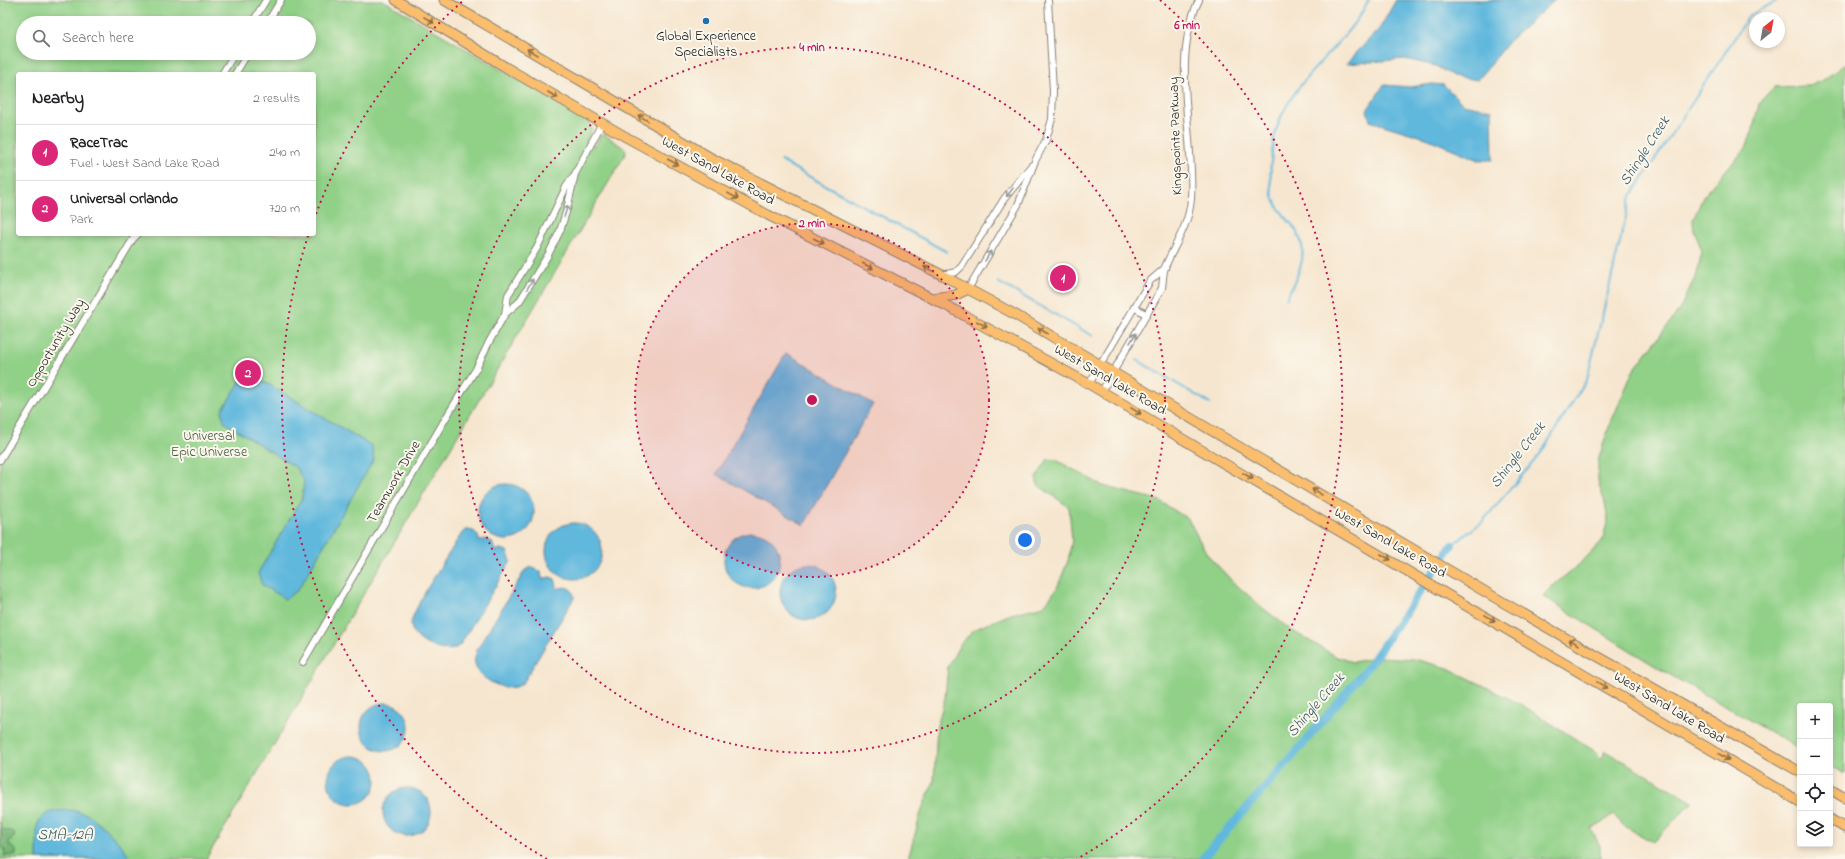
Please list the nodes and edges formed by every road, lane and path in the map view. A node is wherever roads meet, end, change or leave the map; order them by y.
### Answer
1 (266, 0) edge
2 (281, 0) edge
3 (396, 0) edge
4 (444, 0) edge
5 (1048, 0) edge
6 (1199, 0) edge
7 (256, 16) edge
8 (271, 16) edge
9 (231, 60) edge
10 (244, 60) edge
11 (223, 72) edge
12 (236, 72) edge
13 (602, 123) junction
14 (1035, 161) junction
15 (575, 174) junction
16 (133, 236) edge
17 (1165, 268) junction
18 (942, 276) junction
19 (968, 289) junction
20 (931, 298) junction
21 (1134, 308) junction
22 (505, 314) junction
23 (1147, 315) junction
24 (1100, 364) junction
25 (1113, 372) junction
26 (1090, 384) junction
27 (1102, 391) junction
28 (0, 460) edge
29 (303, 662) dead end
30 (1797, 770) edge
31 (1833, 791) edge
32 (1845, 798) edge
33 (1797, 800) edge
34 (1833, 821) edge
35 (1845, 828) edge

1 - 7 street
2 - 8 street
3 -> 13 main road, West Sand Lake Road
18 -> 4 main road, West Sand Lake Road
5 - 14 street
6 - 17 street, Kingspointe Parkway
9 - 11 street
10 - 12 street
13 - 15 street, Teamwork Drive
13 -> 20 main road, West Sand Lake Road
14 -> 18 street
19 -> 14 street
15 - 22 street, Teamwork Drive
22 -> 15 street, Teamwork Drive
16 - 28 street, Opportunity Way
17 - 21 street, Kingspointe Parkway
17 - 23 street, Kingspointe Parkway
18 - 19 main road, West Sand Lake Road
19 - 20 main road
24 -> 19 main road, West Sand Lake Road
20 -> 26 main road, West Sand Lake Road
21 - 23 street
21 - 24 street, Kingspointe Parkway
22 - 29 street, Teamwork Drive
25 -> 23 street, Kingspointe Parkway
24 - 25 main road, West Sand Lake Road
24 - 26 street, Kingspointe Parkway
25 - 27 street, Kingspointe Parkway
30 -> 25 main road, West Sand Lake Road
26 - 27 main road, West Sand Lake Road
27 -> 33 main road, West Sand Lake Road
31 - 32 main road
34 - 35 main road

